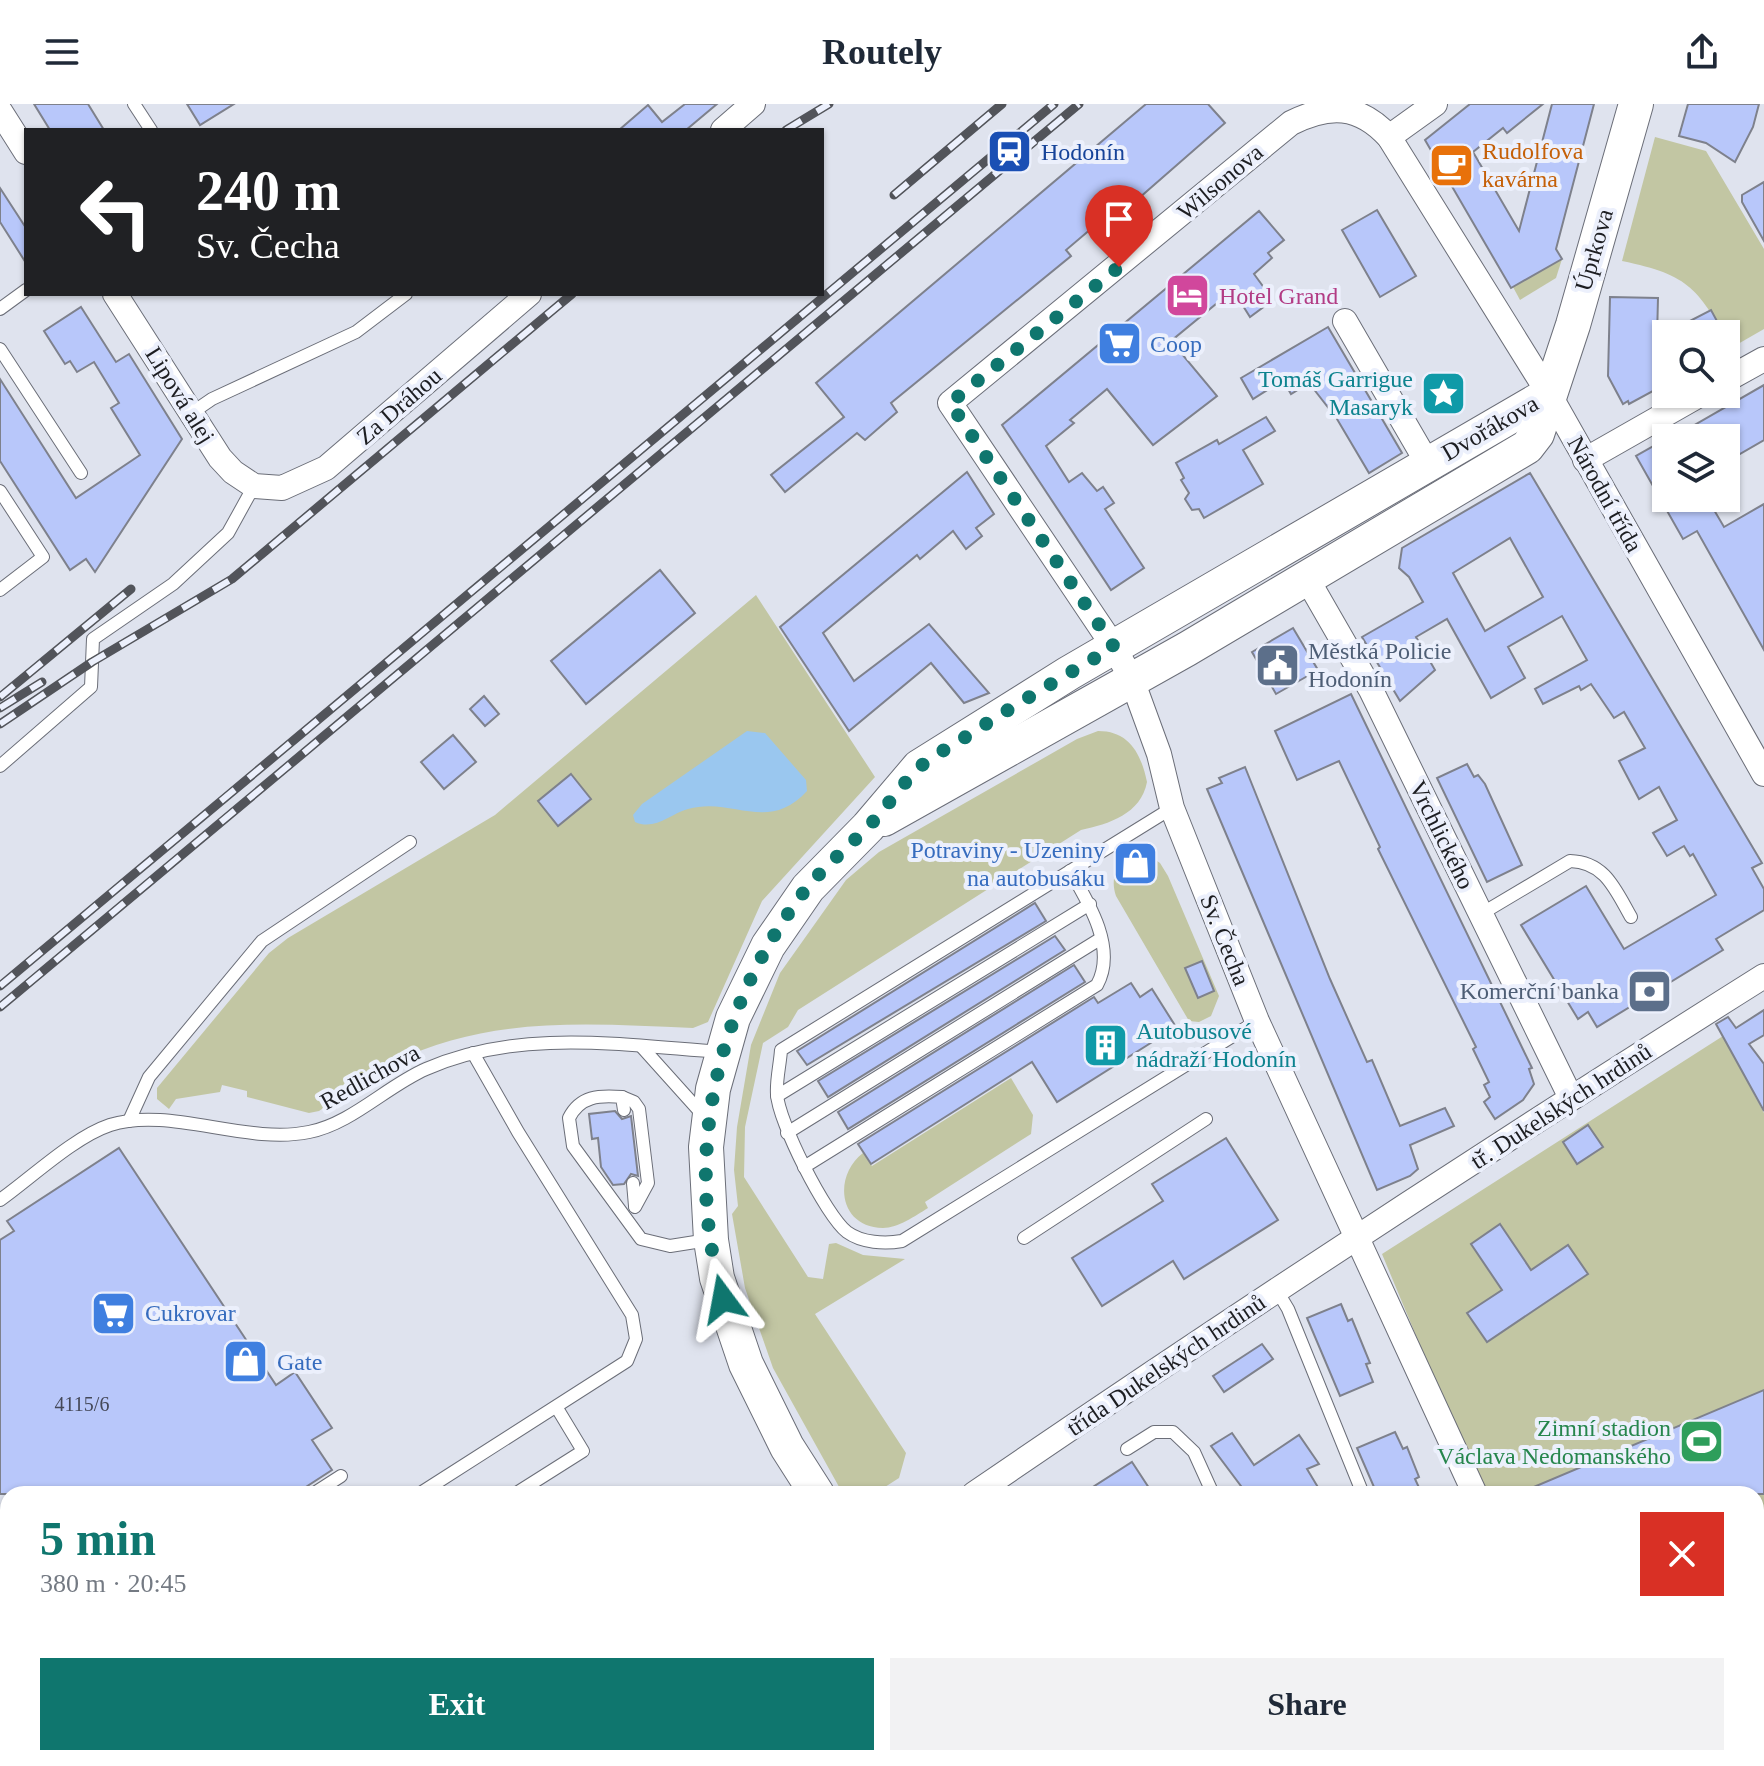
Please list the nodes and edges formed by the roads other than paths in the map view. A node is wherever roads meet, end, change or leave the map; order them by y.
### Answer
1 (134, 104) edge
2 (753, 104) edge
3 (1435, 104) edge
4 (1636, 104) edge
5 (1344, 106) edge
6 (0, 111) edge
7 (150, 128) edge
8 (725, 128) edge
9 (1389, 137) junction
10 (24, 149) edge
11 (24, 291) edge
12 (116, 296) edge
13 (403, 296) edge
14 (527, 296) edge
15 (0, 309) edge
16 (1345, 321) dead end
17 (0, 349) edge
18 (1764, 359) edge
19 (1740, 372) edge
20 (1549, 394) junction
21 (950, 403) joint
22 (1676, 408) edge
23 (193, 412) junction
24 (1585, 460) junction
25 (1428, 464) junction
26 (81, 473) dead end
27 (254, 486) junction
28 (0, 491) edge
29 (1306, 577) junction
30 (0, 590) edge
31 (1114, 647) junction
32 (1132, 680) junction
33 (0, 766) edge
34 (1764, 774) edge
35 (1172, 808) junction
36 (868, 827) junction
37 (410, 842) dead end
38 (1070, 871) junction
39 (1090, 904) junction
40 (1481, 914) junction
41 (1631, 917) dead end
42 (1100, 939) junction
43 (1764, 976) edge
44 (1257, 1021) junction
45 (641, 1046) junction
46 (721, 1052) junction
47 (473, 1053) junction
48 (777, 1096) junction
49 (1571, 1098) junction
50 (1206, 1119) dead end
51 (129, 1121) junction
52 (708, 1122) junction
53 (787, 1133) junction
54 (804, 1167) junction
55 (633, 1183) dead end
56 (0, 1200) edge
57 (635, 1207) junction
58 (630, 1224) junction
59 (1357, 1235) junction
60 (1024, 1238) dead end
61 (711, 1240) junction
62 (1276, 1289) junction
63 (557, 1408) junction
64 (1127, 1449) dead end
65 (341, 1476) dead end
66 (325, 1486) edge
67 (432, 1486) edge
68 (528, 1486) edge
69 (812, 1486) edge
70 (986, 1486) edge
71 (1209, 1486) edge
72 (1360, 1486) edge
73 (1471, 1486) edge

1 - 7 lane
2 - 8 street
3 - 9 street
4 - 20 main road, Úprkova
5 - 9 street, Wilsonova
5 - 21 street, Wilsonova
6 - 10 street
9 - 20 street, Národní třída
11 - 15 lane
12 - 23 street, Lipová alej
13 - 23 lane
14 - 27 street, Za Dráhou
16 - 25 street
17 - 26 lane
18 - 19 street
20 - 24 street, Národní třída
20 - 25 main road, Dvořákova
20 - 29 main road, Dvořákova
21 - 31 street, Sv. Čecha
22 - 24 street
23 - 27 street, Lipová alej
24 - 34 street, Národní třída
25 - 31 main road, Dvořákova
27 - 33 lane
28 - 30 lane
29 - 32 main road, Dvořákova
29 - 40 street, Vrchlického
31 - 32 street, Sv. Čecha
31 - 36 main road, Dvořákova
32 - 35 street, Sv. Čecha
32 - 36 main road, Dvořákova
35 - 38 lane
35 - 44 street, Sv. Čecha
36 - 46 main road, Dvořákova
37 - 51 lane
38 - 39 lane
38 - 48 lane
39 - 42 lane
39 - 48 lane
40 - 41 lane
40 - 49 street, Vrchlického
42 - 53 lane
42 - 54 lane
43 - 49 street, tř. Dukelských hrdinů
44 - 54 lane
44 - 59 street, Sv. Čecha
45 - 46 lane, Redlichova
45 - 47 lane, Redlichova
45 - 52 lane
46 - 52 main road, Dvořákova
47 - 51 lane, Redlichova
47 - 63 lane
48 - 53 lane
49 - 59 street, tř. Dukelských hrdinů
50 - 60 lane
51 - 56 lane, Redlichova
52 - 61 main road, Dvořákova
53 - 54 lane
55 - 57 lane
57 - 58 lane
57 - 58 lane
58 - 61 lane
59 - 62 street, třída Dukelských hrdinů
59 - 73 street, Sv. Čecha
61 - 69 main road, Dvořákova
62 - 70 street, třída Dukelských hrdinů
62 - 72 lane
63 - 67 lane
63 - 68 lane
64 - 71 lane
65 - 66 lane

